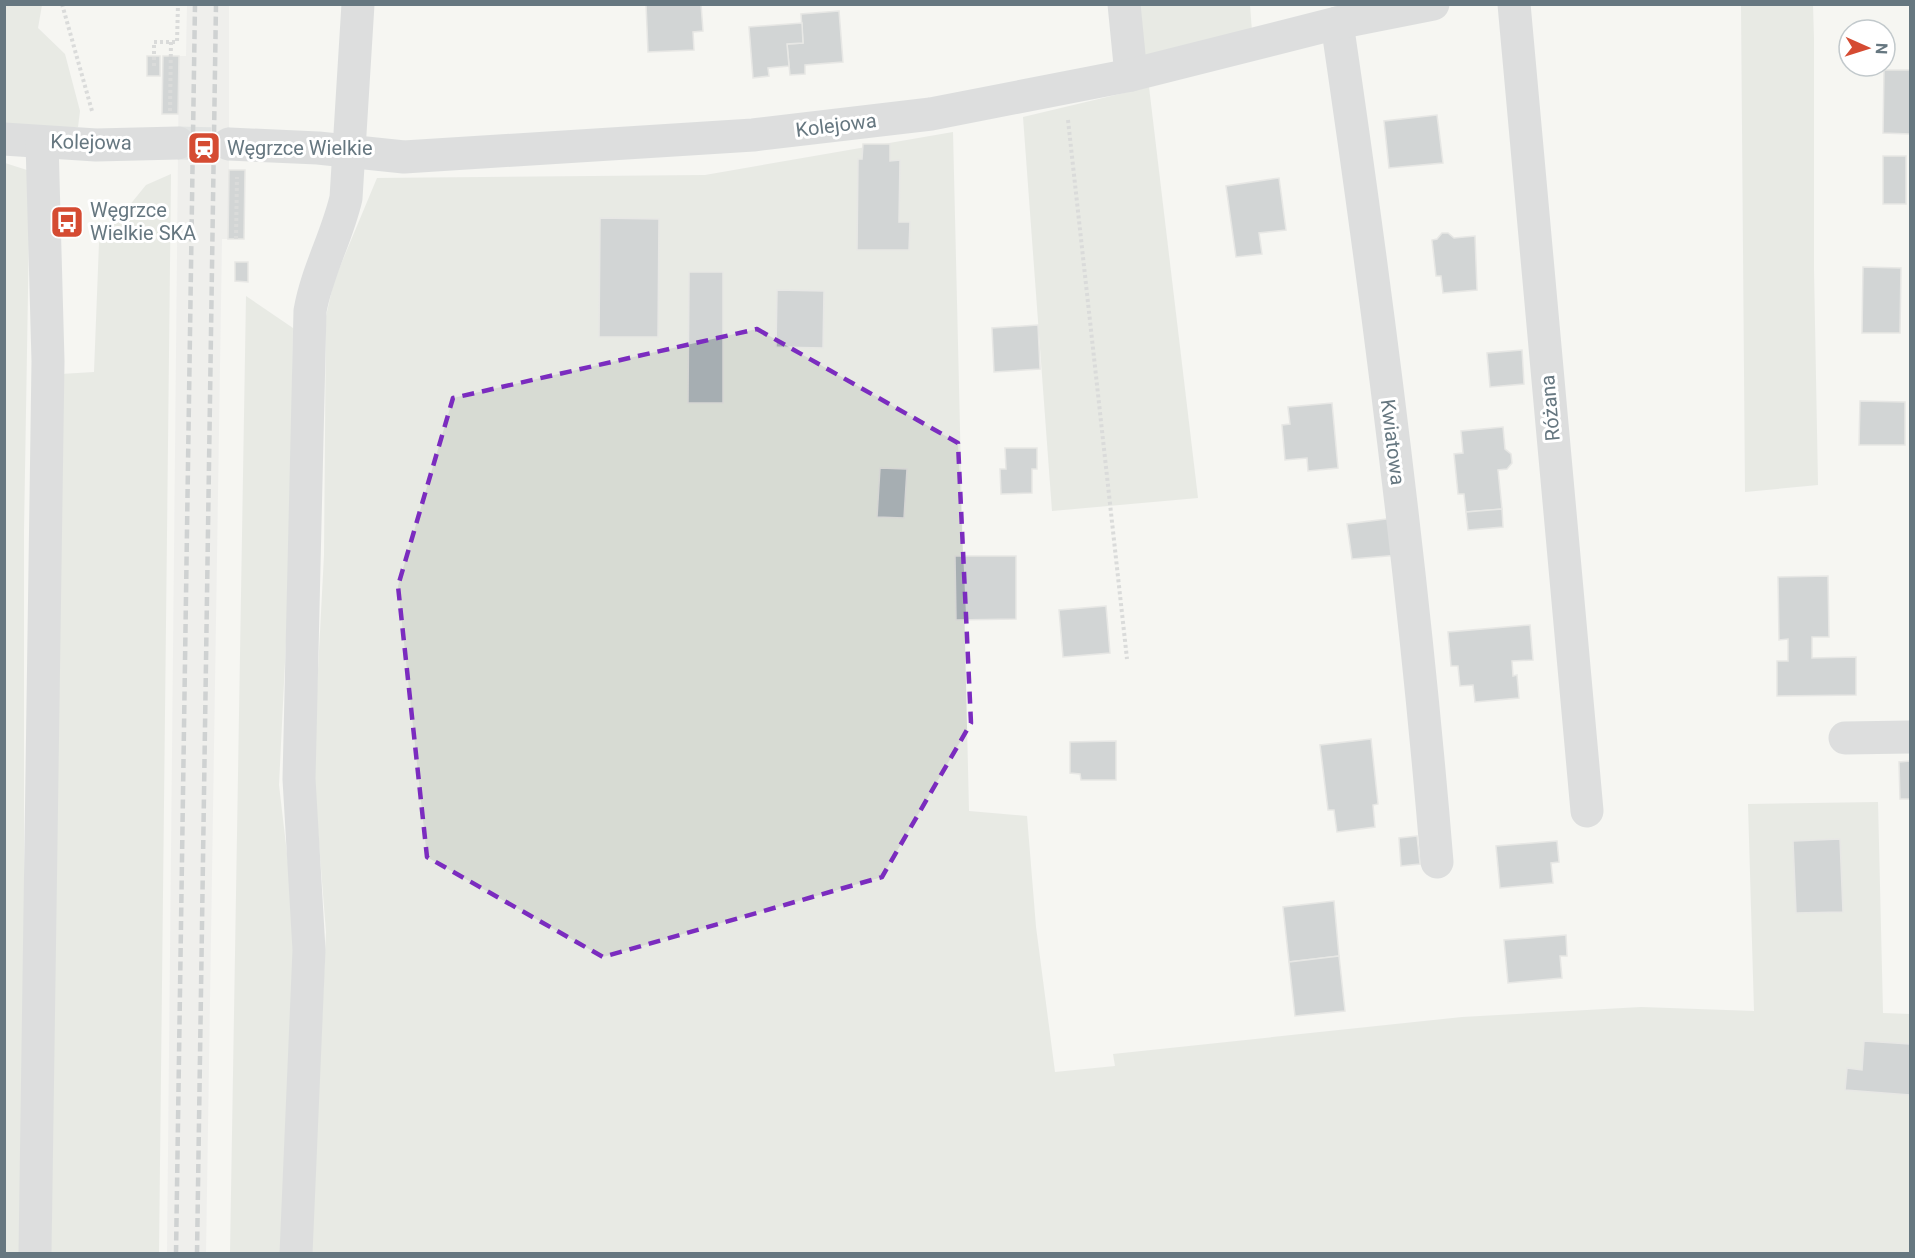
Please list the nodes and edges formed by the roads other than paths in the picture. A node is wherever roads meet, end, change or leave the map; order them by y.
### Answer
1 (358, 4) edge
2 (1124, 4) edge
3 (1433, 4) edge
4 (1514, 4) edge
5 (1337, 22) junction
6 (1131, 75) junction
7 (174, 129) tunnel mouth
8 (4, 140) edge
9 (42, 142) junction
10 (351, 153) junction
11 (233, 157) tunnel mouth
12 (1911, 737) edge
13 (1845, 738) dead end
14 (1587, 811) dead end
15 (1437, 862) dead end
16 (35, 1254) edge
17 (296, 1254) edge

1 - 10 street
2 - 6 street
3 - 5 street, Kolejowa
4 - 14 street, Różana
5 - 6 street, Kolejowa
5 - 15 street, Kwiatowa
6 - 10 street, Kolejowa
7 - 9 street, Kolejowa
8 - 9 street, Kolejowa
9 - 16 street
10 - 11 street, Kolejowa
10 - 17 street
12 - 13 street

